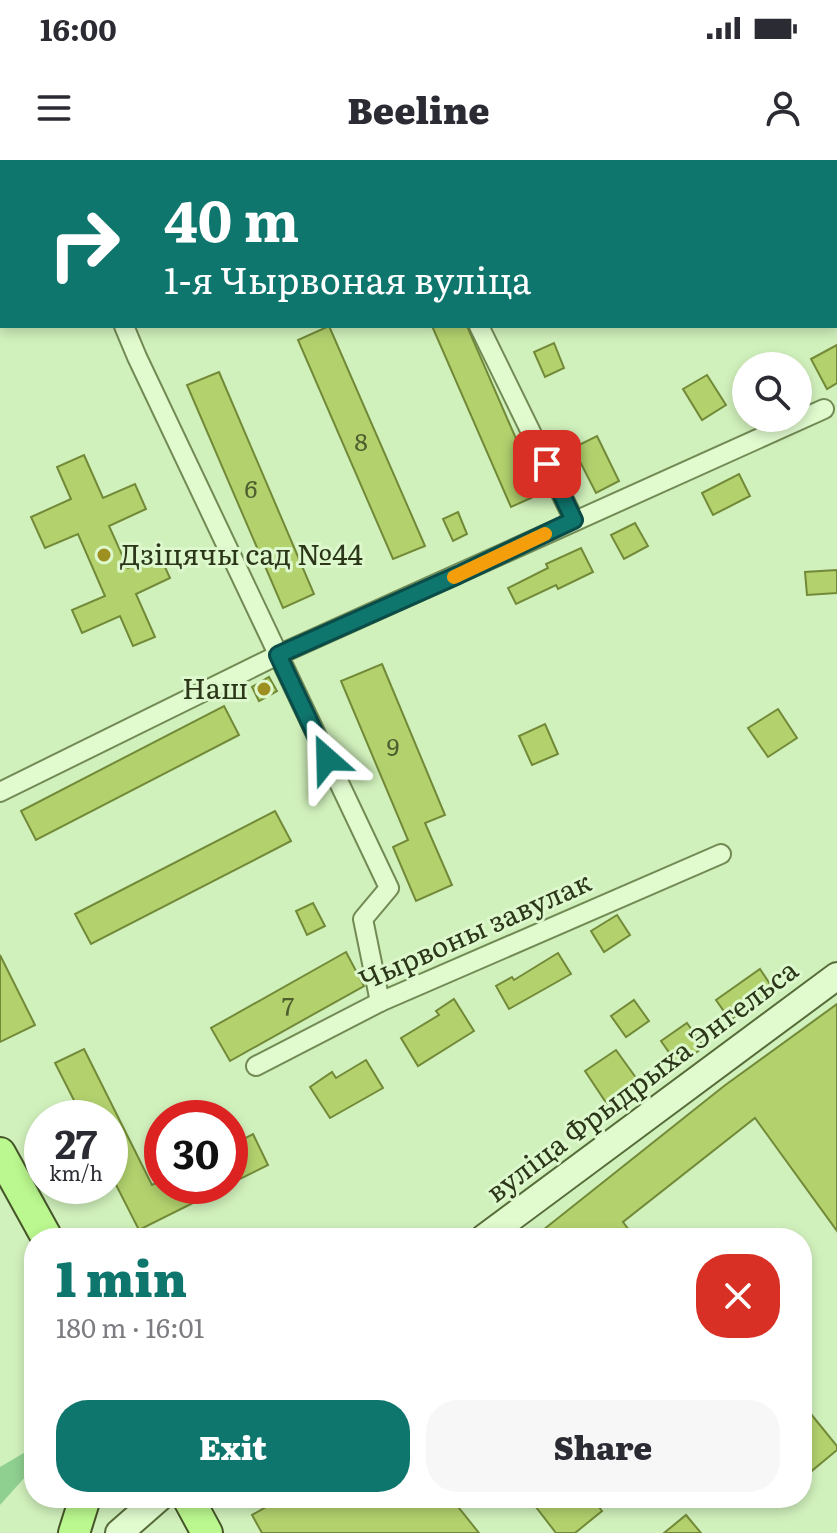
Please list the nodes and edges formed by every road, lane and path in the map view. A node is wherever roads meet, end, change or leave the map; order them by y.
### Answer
1 (125, 328) edge
2 (480, 328) edge
3 (824, 409) dead end
4 (574, 520) junction
5 (278, 655) junction
6 (0, 792) edge
7 (721, 854) dead end
8 (837, 976) edge
9 (380, 1002) junction
10 (256, 1066) dead end
11 (0, 1153) edge
12 (41, 1228) edge
13 (497, 1228) edge
14 (82, 1508) edge
15 (148, 1508) edge
16 (194, 1508) edge
17 (207, 1532) edge
18 (74, 1533) edge
19 (119, 1533) edge

1 - 5 street
2 - 4 street
3 - 4 street
4 - 5 street
5 - 6 street
5 - 9 street
7 - 9 street, Чырвоны завулак
8 - 13 street, вуліца Фрыдрыха Энгельса
9 - 10 street, Чырвоны завулак
11 - 12 main road
14 - 18 main road
15 - 19 street
16 - 17 main road

